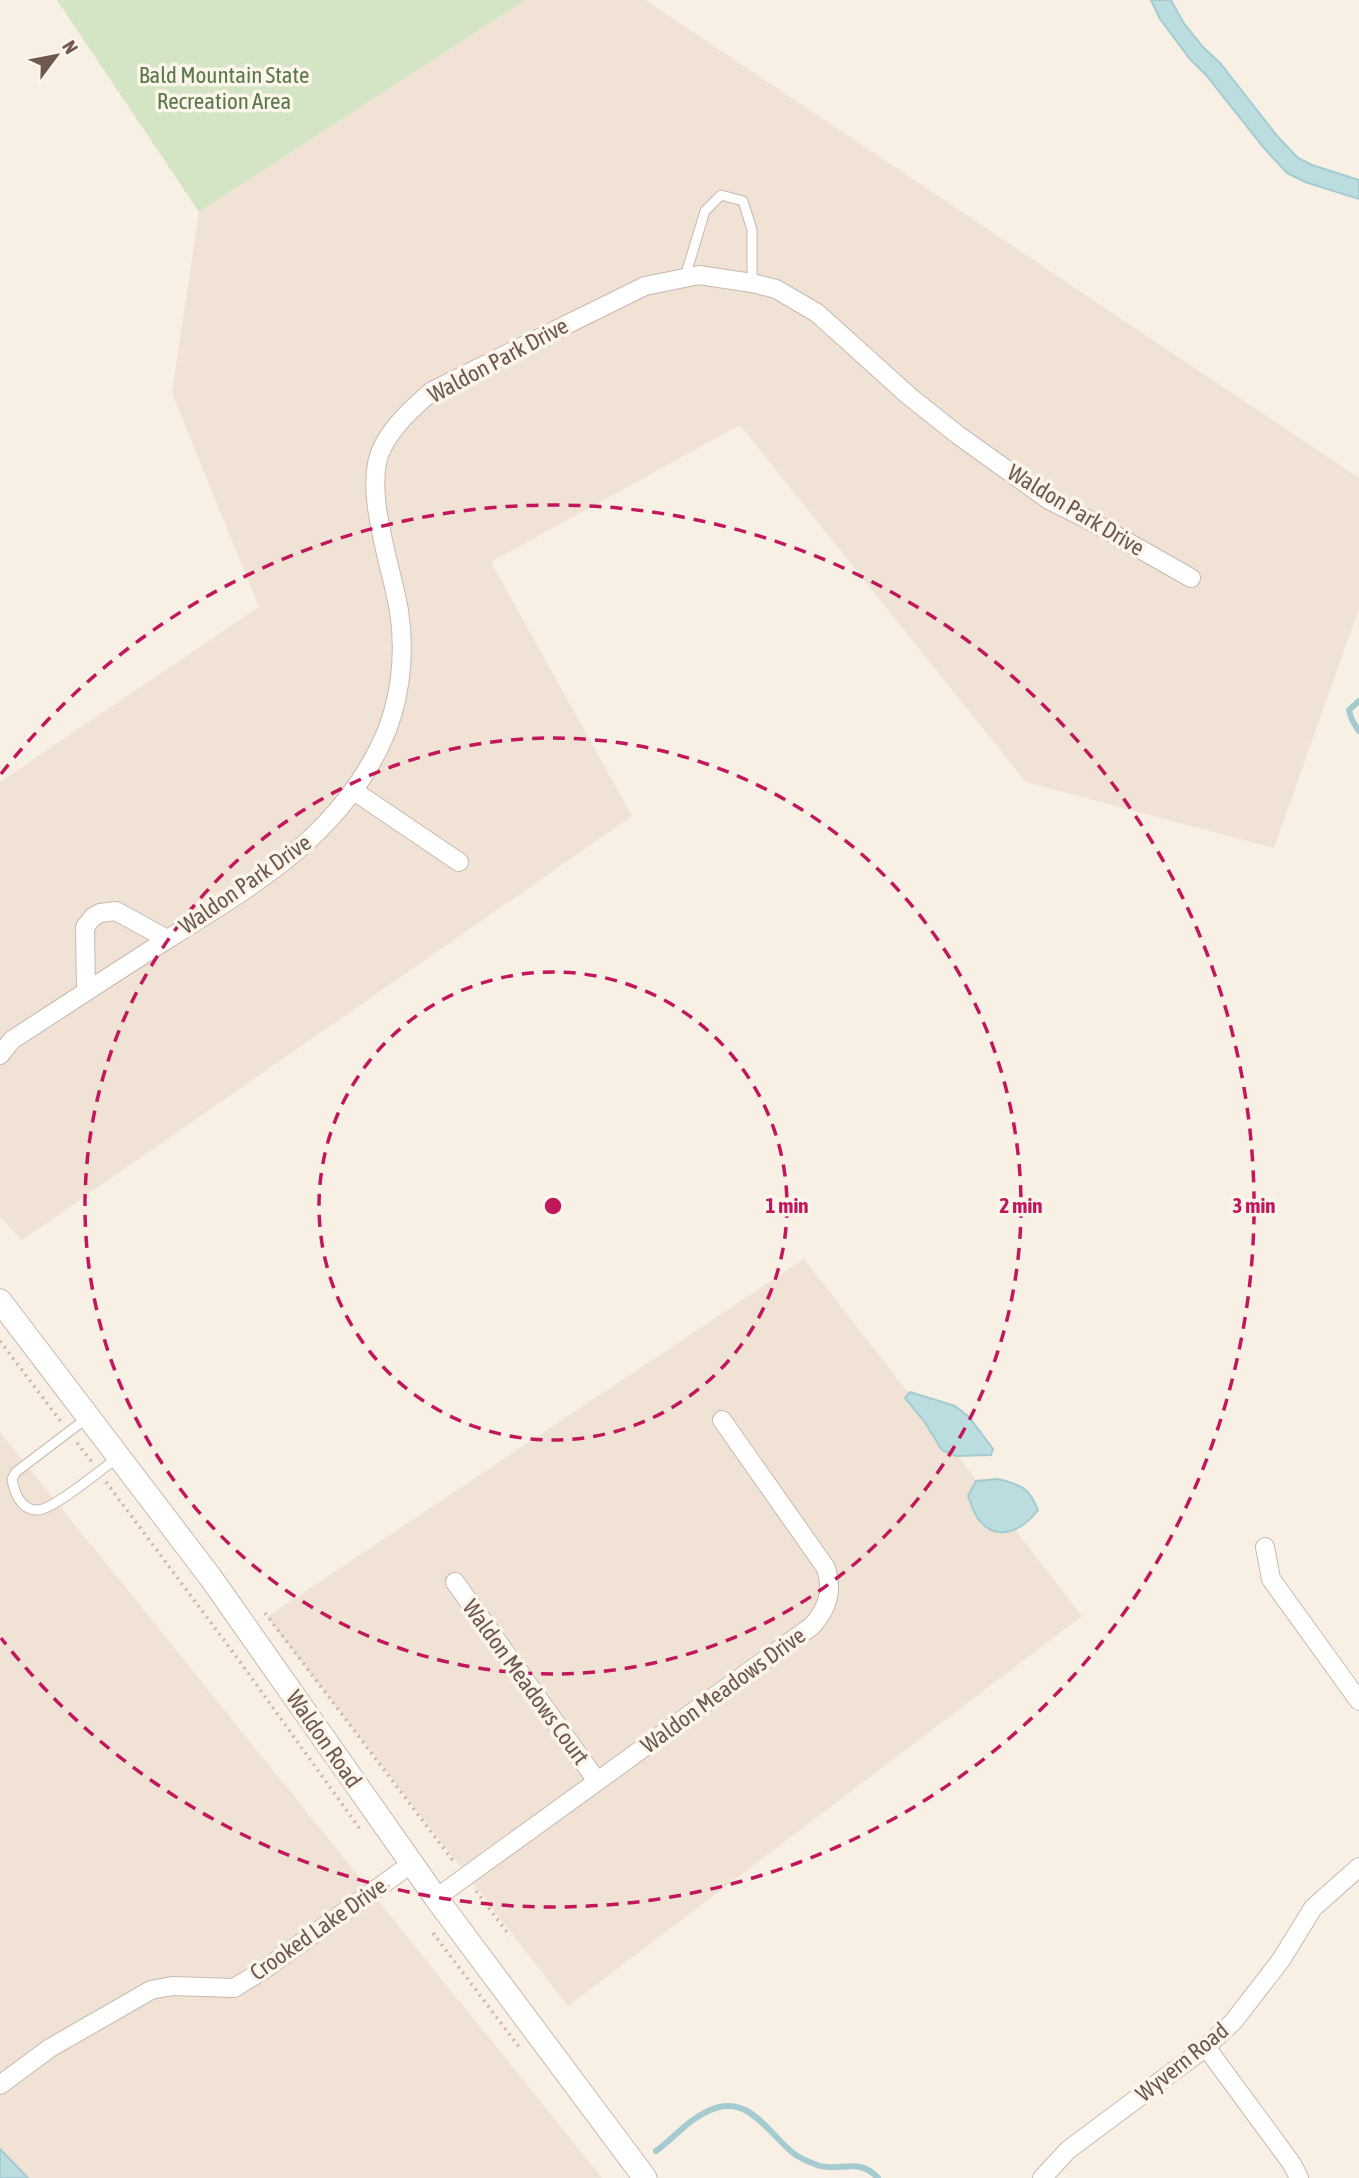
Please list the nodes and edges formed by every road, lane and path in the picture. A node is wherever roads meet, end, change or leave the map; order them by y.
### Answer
1 (685, 277) junction
2 (752, 283) junction
3 (1191, 578) dead end
4 (354, 791) junction
5 (459, 862) dead end
6 (167, 939) junction
7 (86, 991) junction
8 (6, 1042) edge
9 (0, 1055) edge
10 (0, 1301) edge
11 (0, 1340) edge
12 (89, 1417) junction
13 (722, 1420) dead end
14 (69, 1432) junction
15 (119, 1457) junction
16 (99, 1471) junction
17 (1265, 1548) dead end
18 (455, 1582) dead end
19 (265, 1613) dead end
20 (1359, 1701) edge
21 (597, 1781) junction
22 (362, 1832) dead end
23 (411, 1864) junction
24 (1359, 1867) edge
25 (465, 1877) junction
26 (436, 1898) junction
27 (434, 1933) dead end
28 (510, 1936) dead end
29 (1206, 2047) junction
30 (523, 2053) dead end
31 (0, 2085) edge
32 (645, 2178) edge
33 (1042, 2178) edge
34 (1299, 2178) edge

1 - 2 street, Waldon Park Drive
1 - 2 lane
1 - 4 street, Waldon Park Drive
2 - 3 street, Waldon Park Drive
4 - 5 street
4 - 6 street, Waldon Park Drive
6 - 7 street, Waldon Park Drive
6 - 7 street
7 - 8 street, Waldon Park Drive
8 - 9 street, Waldon Park Drive
10 - 12 street, Waldon Road
11 - 14 path
12 - 14 lane
12 - 15 street, Waldon Road
13 - 21 street, Waldon Meadows Drive
14 - 16 path
14 - 16 lane
15 - 16 lane
15 - 23 street, Waldon Road
16 - 22 path
17 - 20 street
18 - 21 street, Waldon Meadows Court
19 - 25 path
21 - 25 street, Waldon Meadows Drive
23 - 26 street, Waldon Road
23 - 31 street, Crooked Lake Drive
24 - 29 street, Wyvern Road
25 - 26 street, Waldon Meadows Drive
25 - 28 path
26 - 32 street, Waldon Road
27 - 30 path
29 - 33 street, Wyvern Road
29 - 34 street

